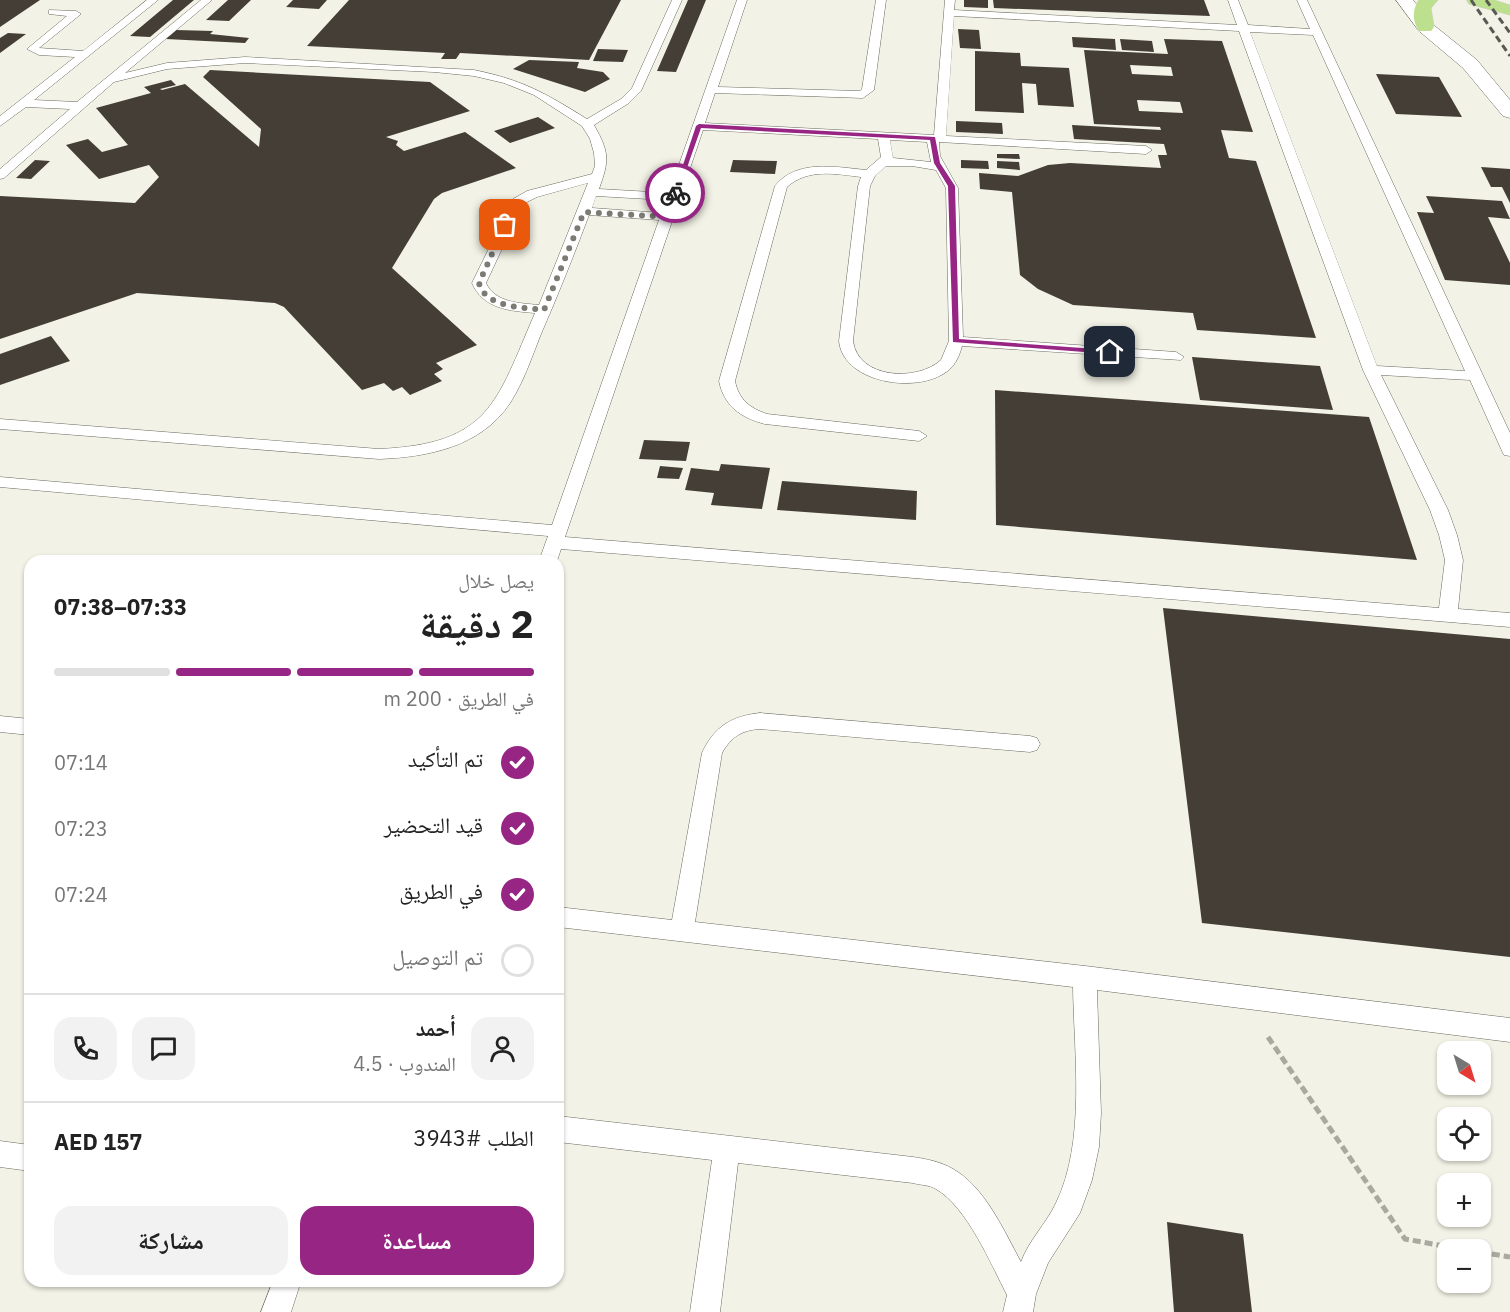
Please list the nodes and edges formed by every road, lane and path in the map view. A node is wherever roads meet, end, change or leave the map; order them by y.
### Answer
1 (153, 0) edge
2 (207, 0) edge
3 (677, 0) edge
4 (742, 0) edge
5 (881, 0) edge
6 (950, 0) edge
7 (1233, 0) edge
8 (1302, 0) edge
9 (1404, 0) edge
10 (1430, 0) edge
11 (1474, 0) edge
12 (1510, 10) edge
13 (53, 12) dead end
14 (950, 13) junction
15 (1425, 27) junction
16 (1243, 28) junction
17 (1317, 32) junction
18 (84, 54) junction
19 (111, 80) junction
20 (712, 90) junction
21 (23, 103) junction
22 (80, 106) junction
23 (1510, 112) edge
24 (0, 122) edge
25 (587, 124) junction
26 (699, 126) junction
27 (883, 136) junction
28 (936, 139) junction
29 (1146, 150) dead end
30 (884, 162) junction
31 (939, 167) junction
32 (869, 174) junction
33 (0, 175) edge
34 (598, 176) junction
35 (591, 192) junction
36 (674, 197) junction
37 (584, 212) junction
38 (668, 217) junction
39 (544, 310) junction
40 (956, 340) junction
41 (1176, 357) dead end
42 (1371, 370) junction
43 (1476, 376) junction
44 (0, 424) edge
45 (919, 436) dead end
46 (1510, 451) edge
47 (0, 482) edge
48 (556, 537) junction
49 (550, 555) edge
50 (1448, 615) junction
51 (1510, 620) edge
52 (0, 724) edge
53 (24, 726) edge
54 (1030, 744) dead end
55 (564, 918) edge
56 (682, 930) junction
57 (1085, 977) junction
58 (1241, 996) junction
59 (1510, 1030) edge
60 (564, 1130) edge
61 (727, 1148) junction
62 (0, 1154) edge
63 (24, 1157) edge
64 (1437, 1245) edge
65 (1491, 1254) edge
66 (1510, 1257) edge
67 (285, 1287) edge
68 (1020, 1303) edge
69 (276, 1312) edge
70 (705, 1312) edge

1 - 18 lane
2 - 19 lane
3 - 25 lane
4 - 20 lane
5 - 20 lane
6 - 14 lane
7 - 16 lane
8 - 17 lane
9 - 15 street
10 - 15 main road
11 - 12 main road
13 - 18 lane
14 - 16 lane
14 - 28 lane
15 - 23 street
16 - 17 lane
16 - 42 lane
17 - 43 lane
18 - 21 lane
19 - 22 lane
19 - 25 lane
20 - 26 lane
21 - 22 lane
21 - 24 lane
22 - 33 lane
25 - 34 lane
26 - 27 lane
26 - 36 lane
27 - 28 lane
27 - 30 lane
28 - 29 lane
28 - 31 lane
30 - 31 lane
30 - 32 lane
31 - 40 lane
32 - 40 lane
32 - 45 lane
34 - 35 lane
34 - 39 lane
35 - 36 lane
35 - 37 lane
36 - 38 lane
37 - 38 lane
37 - 39 lane
38 - 48 lane
39 - 44 lane
40 - 41 lane
42 - 43 lane
42 - 50 lane
43 - 46 lane
47 - 48 lane
48 - 49 lane
48 - 50 lane
50 - 51 lane
52 - 53 lane
54 - 56 lane
55 - 56 lane
56 - 57 lane
57 - 58 lane
57 - 68 lane
58 - 59 lane
58 - 64 path
60 - 61 lane
61 - 68 lane
61 - 70 lane
62 - 63 lane
65 - 66 path
67 - 69 lane

